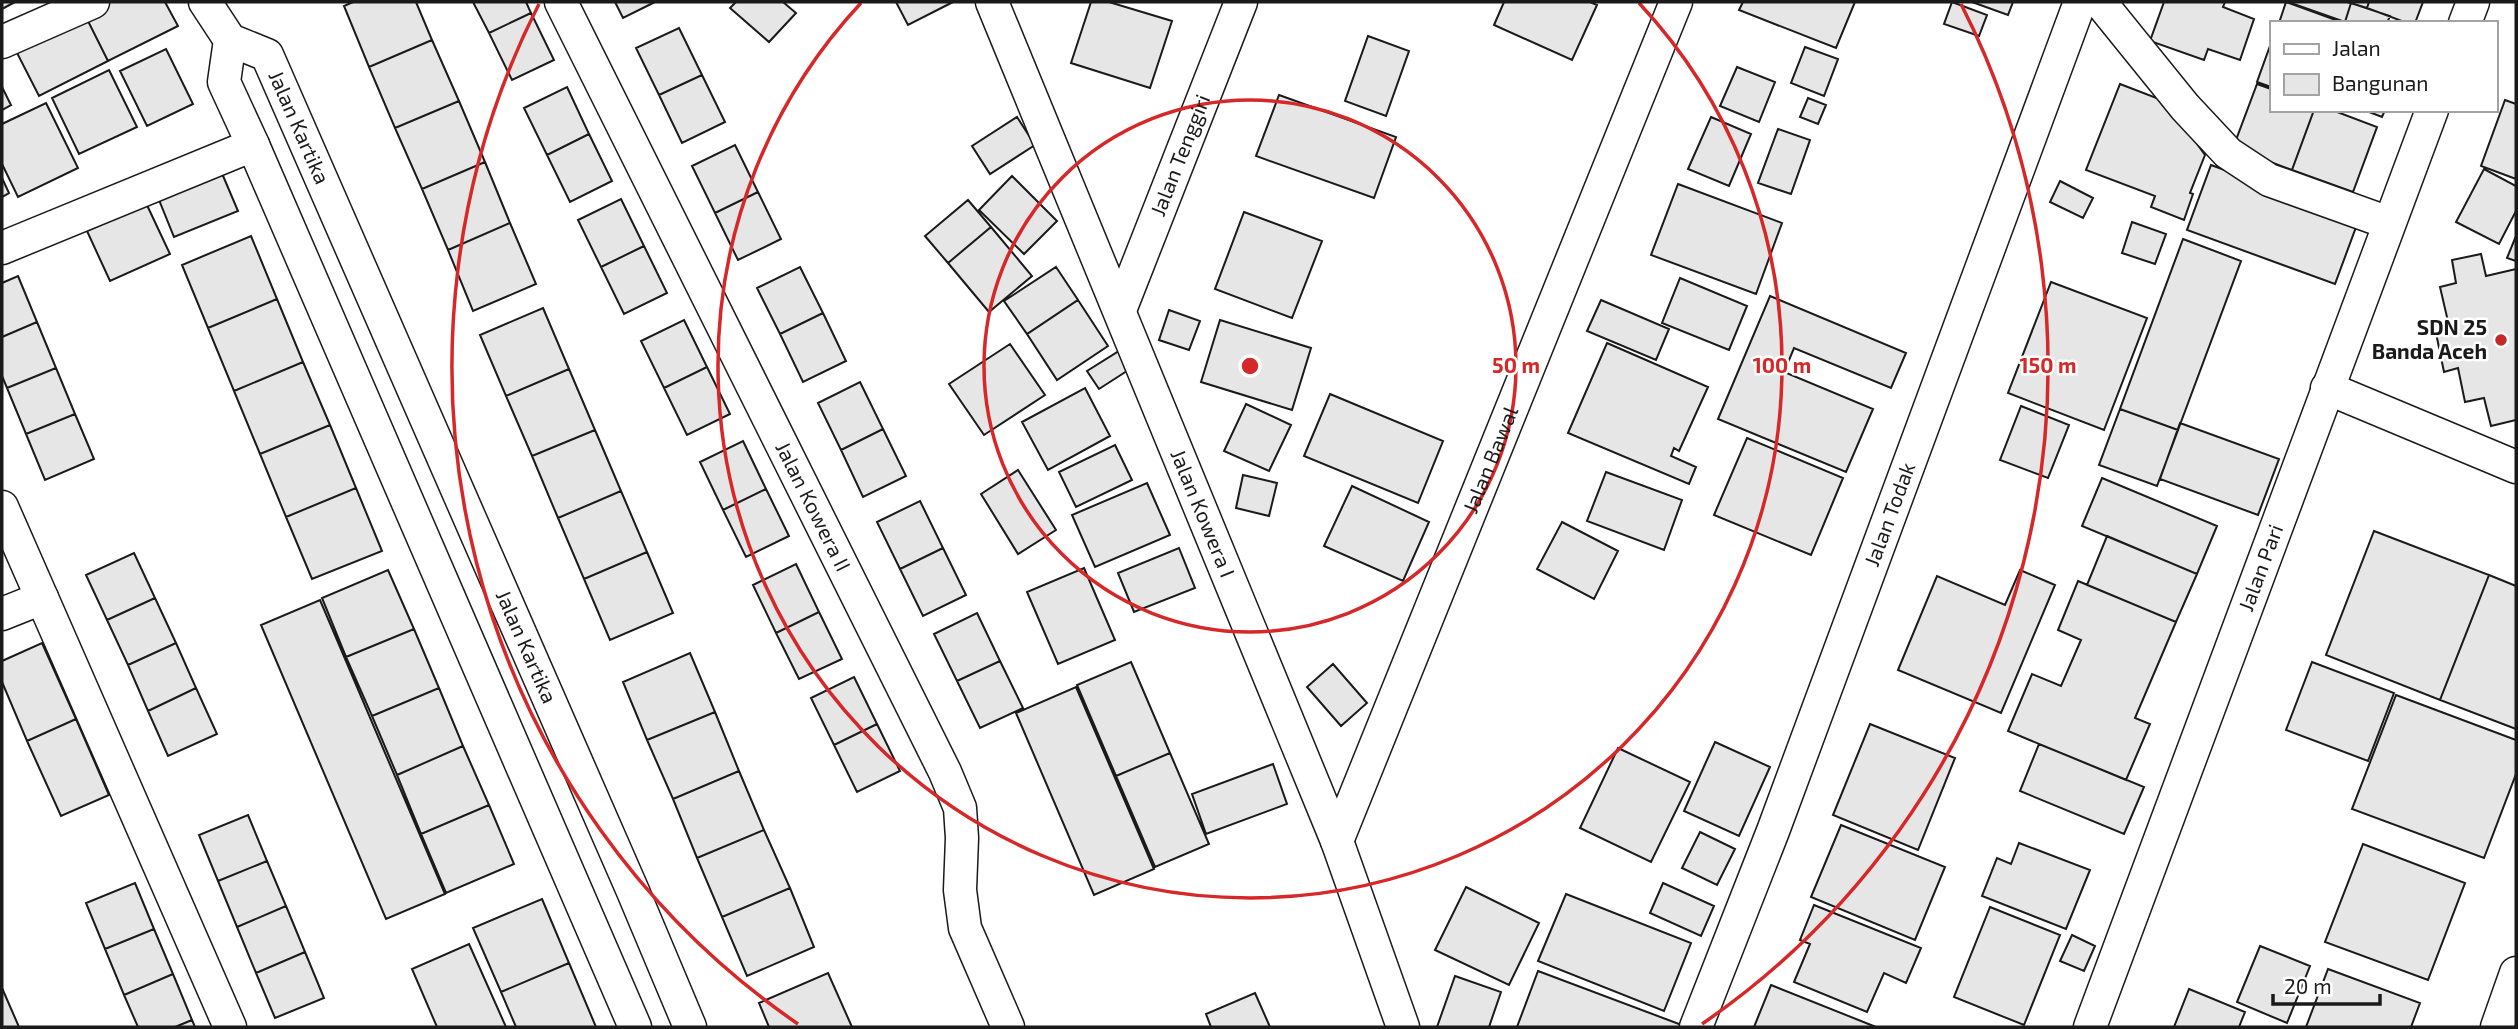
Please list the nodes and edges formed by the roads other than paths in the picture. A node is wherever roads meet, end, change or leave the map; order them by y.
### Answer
1 (93, 2) edge
2 (205, 2) edge
3 (561, 2) edge
4 (992, 2) edge
5 (1241, 2) edge
6 (1676, 2) edge
7 (2080, 2) edge
8 (2100, 2) edge
9 (2473, 2) edge
10 (2466, 21) edge
11 (230, 40) junction
12 (2, 42) edge
13 (2431, 112) edge
14 (253, 145) junction
15 (2389, 223) junction
16 (2, 248) edge
17 (1120, 310) junction
18 (2327, 388) junction
19 (2516, 467) edge
20 (2, 507) edge
21 (42, 598) junction
22 (2, 614) edge
23 (1337, 841) junction
24 (2516, 973) edge
25 (230, 1027) edge
26 (635, 1027) edge
27 (690, 1027) edge
28 (1008, 1027) edge
29 (1403, 1027) edge
30 (1696, 1027) edge
31 (2090, 1027) edge
32 (2497, 1027) edge

1 - 12 street
2 - 11 street
3 - 28 street, Jalan Kowera II
4 - 17 street, Jalan Kowera I
5 - 17 street, Jalan Tenggiri
6 - 23 street, Jalan Bawal
7 - 30 street, Jalan Todak
8 - 15 street
9 - 10 street
11 - 14 street
11 - 27 street, Jalan Kartika
13 - 15 street, Jalan Pari
14 - 16 street
14 - 26 street
15 - 18 street, Jalan Pari
17 - 23 street, Jalan Kowera I
18 - 19 street
18 - 31 street, Jalan Pari
20 - 21 street
21 - 22 street
21 - 25 street
23 - 29 street, Jalan Kowera I
24 - 32 street

